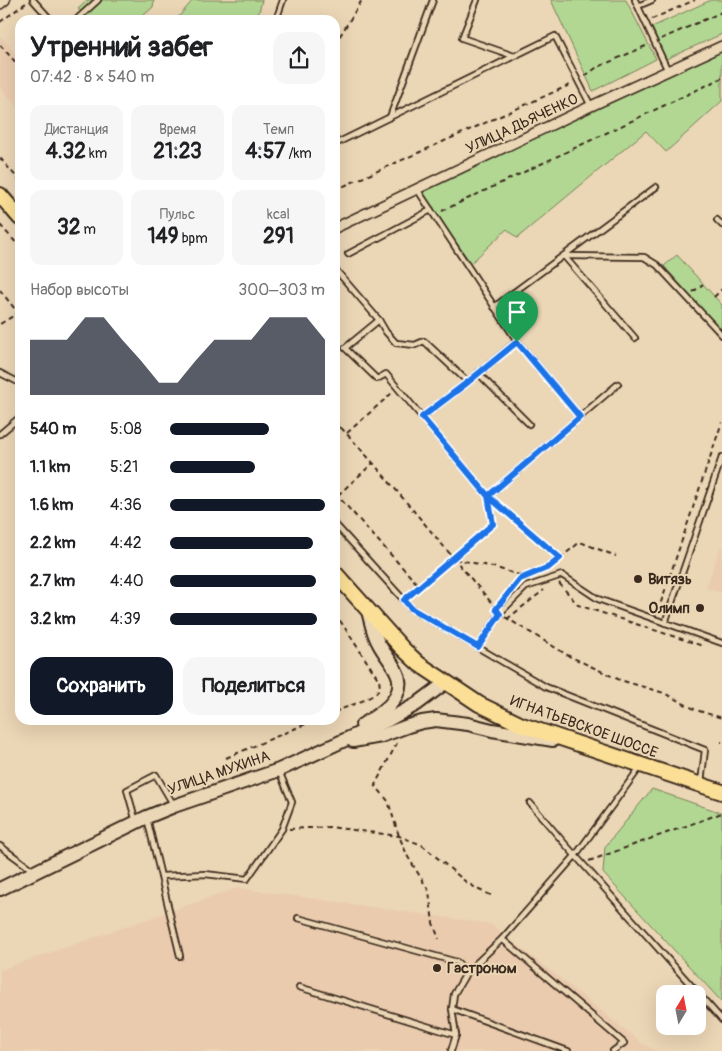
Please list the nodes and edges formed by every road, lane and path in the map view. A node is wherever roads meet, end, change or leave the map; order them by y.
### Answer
1 (5, 0) edge
2 (32, 0) edge
3 (98, 0) edge
4 (283, 0) edge
5 (362, 0) edge
6 (433, 0) edge
7 (477, 0) edge
8 (635, 0) edge
9 (652, 0) edge
10 (695, 0) edge
11 (0, 4) edge
12 (638, 6) junction
13 (722, 12) edge
14 (46, 15) edge
15 (82, 15) edge
16 (278, 15) edge
17 (0, 22) edge
18 (645, 22) junction
19 (340, 36) edge
20 (654, 42) junction
21 (0, 45) edge
22 (722, 46) edge
23 (514, 56) junction
24 (15, 62) edge
25 (668, 71) junction
26 (722, 78) edge
27 (578, 80) junction
28 (591, 106) junction
29 (390, 117) junction
30 (340, 142) edge
31 (0, 158) edge
32 (15, 175) edge
33 (656, 187) dead end
34 (340, 188) edge
35 (416, 188) junction
36 (0, 195) edge
37 (431, 210) junction
38 (442, 211) dead end
39 (15, 212) edge
40 (717, 220) dead end
41 (0, 225) edge
42 (722, 225) edge
43 (340, 226) edge
44 (15, 242) edge
45 (348, 254) dead end
46 (564, 256) junction
47 (340, 275) edge
48 (722, 289) edge
49 (0, 290) edge
50 (714, 297) dead end
51 (494, 307) junction
52 (15, 308) edge
53 (15, 315) edge
54 (379, 320) junction
55 (0, 324) edge
56 (722, 335) edge
57 (635, 338) dead end
58 (517, 342) junction
59 (0, 373) edge
60 (478, 373) junction
61 (15, 380) edge
62 (468, 382) junction
63 (618, 384) dead end
64 (398, 388) junction
65 (422, 417) junction
66 (580, 417) junction
67 (15, 422) edge
68 (722, 422) edge
69 (529, 424) dead end
70 (341, 428) edge
71 (0, 434) edge
72 (347, 434) junction
73 (722, 457) edge
74 (373, 463) junction
75 (340, 491) edge
76 (488, 496) junction
77 (340, 498) edge
78 (340, 530) edge
79 (616, 556) dead end
80 (454, 558) junction
81 (560, 558) junction
82 (526, 577) junction
83 (340, 579) edge
84 (556, 580) dead end
85 (514, 586) dead end
86 (549, 586) dead end
87 (420, 587) junction
88 (404, 600) junction
89 (368, 611) junction
90 (500, 614) junction
91 (657, 614) dead end
92 (507, 619) junction
93 (340, 621) edge
94 (665, 623) junction
95 (722, 643) edge
96 (704, 646) dead end
97 (478, 647) junction
98 (445, 683) junction
99 (340, 710) edge
100 (721, 718) edge
101 (722, 723) edge
102 (303, 725) edge
103 (399, 738) dead end
104 (336, 744) junction
105 (582, 745) junction
106 (226, 758) dead end
107 (642, 765) junction
108 (278, 770) junction
109 (701, 785) junction
110 (722, 792) edge
111 (530, 803) dead end
112 (174, 806) junction
113 (722, 813) edge
114 (141, 819) junction
115 (282, 829) junction
116 (399, 836) junction
117 (0, 846) edge
118 (576, 856) junction
119 (582, 864) junction
120 (35, 872) junction
121 (161, 876) junction
122 (0, 890) edge
123 (493, 896) dead end
124 (298, 918) dead end
125 (438, 939) dead end
126 (502, 939) junction
127 (180, 956) dead end
128 (467, 972) junction
129 (299, 987) dead end
130 (452, 1009) junction
131 (722, 1020) edge
132 (456, 1035) junction
133 (451, 1051) edge
134 (568, 1051) edge
135 (613, 1051) edge

1 - 11 street
2 - 14 lane
2 - 17 path
3 - 15 lane
4 - 16 lane
5 - 19 path
6 - 29 lane
7 - 23 lane
8 - 12 lane
9 - 12 lane
10 - 18 path
12 - 18 lane
13 - 20 path
18 - 20 lane
20 - 25 lane
20 - 27 path
21 - 24 path
22 - 25 street, УЛИЦА ДЬЯЧЕНКО
23 - 27 lane
23 - 29 lane
25 - 28 street, УЛИЦА ДЬЯЧЕНКО
26 - 38 path
27 - 28 lane
27 - 34 path
28 - 35 street, УЛИЦА ДЬЯЧЕНКО
29 - 30 lane
31 - 32 path
33 - 46 lane
35 - 37 lane
35 - 43 street, УЛИЦА ДЬЯЧЕНКО
36 - 39 main road
37 - 45 lane
37 - 51 lane
40 - 42 lane
41 - 44 path
46 - 51 lane
46 - 56 lane
46 - 57 lane
47 - 54 lane
48 - 50 path
49 - 52 path
51 - 58 lane
53 - 55 path
54 - 62 lane
54 - 64 lane
58 - 60 lane
58 - 66 lane
59 - 61 lane
60 - 62 lane
60 - 69 lane
62 - 65 lane
63 - 66 lane
64 - 65 lane
64 - 72 path
65 - 76 lane
66 - 76 lane
67 - 71 lane
68 - 91 path
70 - 72 path
72 - 74 path
73 - 94 lane
74 - 75 path
74 - 80 path
76 - 80 path
76 - 81 path
77 - 87 path
78 - 88 lane
79 - 81 path
80 - 82 path
80 - 87 path
80 - 90 path
81 - 82 path
82 - 85 path
83 - 89 main road, ИГНАТЬЕВСКОЕ ШОССЕ
84 - 96 path
86 - 92 path
87 - 88 path
88 - 97 lane
89 - 98 main road, ИГНАТЬЕВСКОЕ ШОССЕ
89 - 104 main road
90 - 92 path
90 - 94 lane
90 - 97 lane
92 - 100 path
93 - 99 path
94 - 95 lane
97 - 109 lane
98 - 104 main road, УЛИЦА МУХИНА
98 - 105 main road, ИГНАТЬЕВСКОЕ ШОССЕ
100 - 101 path
102 - 106 path
103 - 116 path
104 - 105 main road
104 - 108 main road, УЛИЦА МУХИНА
105 - 107 main road, ИГНАТЬЕВСКОЕ ШОССЕ
107 - 109 main road, ИГНАТЬЕВСКОЕ ШОССЕ
107 - 118 lane
108 - 112 main road, УЛИЦА МУХИНА
108 - 115 lane
109 - 110 main road, ИГНАТЬЕВСКОЕ ШОССЕ
111 - 118 lane
112 - 114 main road, УЛИЦА МУХИНА
112 - 114 lane
113 - 119 path
114 - 120 main road, УЛИЦА МУХИНА
114 - 121 lane
115 - 116 path
115 - 121 lane
116 - 123 path
116 - 125 path
117 - 120 lane
118 - 119 lane
118 - 126 lane
119 - 131 lane
120 - 122 main road, УЛИЦА МУХИНА
121 - 127 lane
124 - 128 lane
126 - 128 lane
126 - 135 lane
128 - 130 lane
129 - 132 lane
130 - 132 lane
130 - 134 lane
132 - 133 lane

